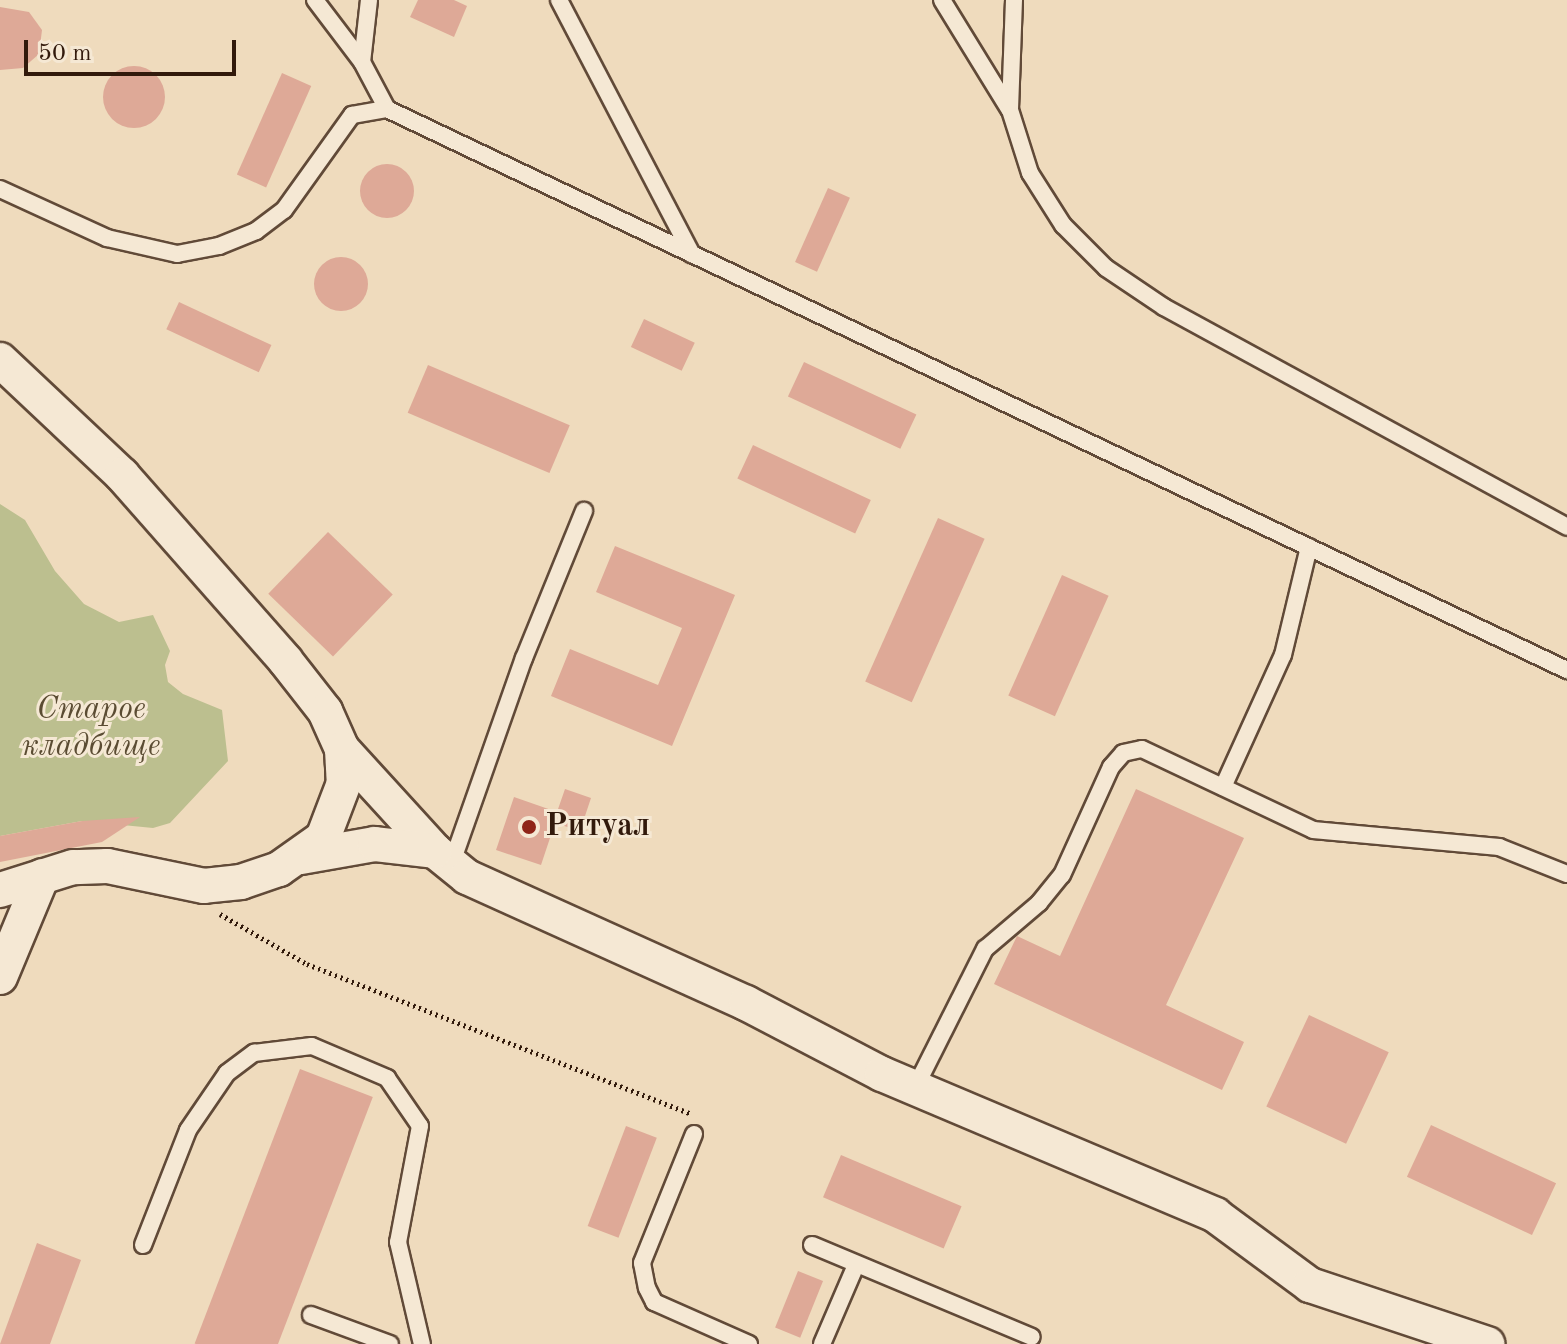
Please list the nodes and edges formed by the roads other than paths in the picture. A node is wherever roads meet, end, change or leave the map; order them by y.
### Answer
1 (315, 0) edge
2 (369, 0) edge
3 (559, 0) edge
4 (942, 0) edge
5 (1014, 0) edge
6 (362, 62) junction
7 (387, 109) junction
8 (1010, 110) junction
9 (0, 189) edge
10 (692, 254) junction
11 (0, 360) edge
12 (584, 511) dead end
13 (1567, 527) edge
14 (1309, 547) junction
15 (1567, 670) edge
16 (342, 749) junction
17 (1223, 787) junction
18 (301, 857) junction
19 (443, 858) junction
20 (1567, 874) edge
21 (42, 876) junction
22 (0, 890) edge
23 (0, 977) edge
24 (915, 1088) junction
25 (694, 1134) road end
26 (143, 1245) dead end
27 (812, 1245) dead end
28 (856, 1265) junction
29 (311, 1315) dead end
30 (1032, 1337) dead end
31 (390, 1344) edge
32 (422, 1344) edge
33 (749, 1344) edge
34 (822, 1344) edge
35 (1487, 1344) edge

1 - 6 lane
2 - 6 lane
3 - 10 lane
4 - 8 lane
5 - 8 lane
6 - 7 lane
7 - 9 lane
7 - 10 lane
8 - 13 lane
10 - 14 lane
11 - 16 street
12 - 19 lane
14 - 15 lane
14 - 17 lane
16 - 18 street
16 - 19 street
17 - 20 lane
17 - 24 lane
18 - 19 street
18 - 21 street
19 - 24 street
21 - 22 street
21 - 23 street
24 - 35 street
25 - 33 lane
26 - 32 lane
27 - 28 lane
28 - 30 lane
28 - 34 lane
29 - 31 lane

